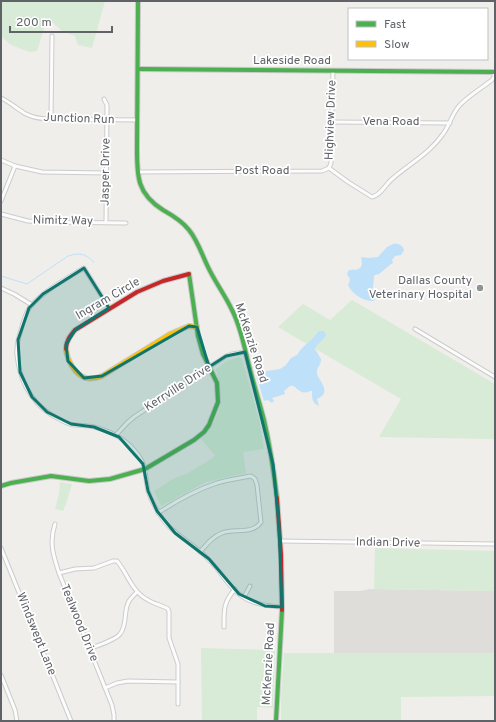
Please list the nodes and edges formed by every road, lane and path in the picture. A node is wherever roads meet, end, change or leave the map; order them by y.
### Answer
1 (138, 1) edge
2 (52, 36) dead end
3 (138, 69) junction
4 (333, 71) junction
5 (495, 72) edge
6 (1, 98) edge
7 (104, 99) dead end
8 (51, 120) junction
9 (107, 120) junction
10 (137, 120) junction
11 (332, 122) junction
12 (450, 123) junction
13 (1, 160) edge
14 (15, 166) junction
15 (329, 168) junction
16 (138, 172) junction
17 (106, 173) junction
18 (1, 201) edge
19 (1, 214) edge
20 (106, 222) junction
21 (126, 223) dead end
22 (1, 288) edge
23 (32, 305) junction
24 (109, 308) junction
25 (197, 327) junction
26 (415, 330) dead end
27 (245, 352) junction
28 (209, 367) junction
29 (495, 377) edge
30 (116, 435) junction
31 (145, 469) junction
32 (1, 486) edge
33 (158, 513) junction
34 (55, 524) dead end
35 (280, 541) junction
36 (495, 544) edge
37 (1, 548) edge
38 (200, 552) junction
39 (59, 573) junction
40 (250, 586) dead end
41 (235, 590) junction
42 (137, 592) junction
43 (244, 597) junction
44 (282, 607) junction
45 (224, 627) dead end
46 (89, 649) junction
47 (1, 676) edge
48 (178, 682) junction
49 (105, 688) junction
50 (178, 704) dead end
51 (17, 721) edge
52 (71, 721) edge
53 (114, 721) edge
54 (276, 721) edge

1 - 3 street, McKenzie Road
2 - 8 street
3 - 4 street, Lakeside Road
3 - 10 street, McKenzie Road
4 - 5 street, Lakeside Road
4 - 11 street, Highview Drive
5 - 12 street
6 - 8 street, Junction Run
7 - 9 street, Jasper Drive
8 - 9 street, Junction Run
9 - 10 street, Junction Run
9 - 17 street, Jasper Drive
10 - 16 street, McKenzie Road
11 - 12 street, Vena Road
11 - 15 street, Highview Drive
12 - 15 street
13 - 14 street
14 - 17 street
14 - 18 street
15 - 16 street, Post Road
16 - 27 street, McKenzie Road
17 - 20 street, Jasper Drive
19 - 20 street, Nimitz Way
20 - 21 street, Nimitz Way
22 - 23 street
23 - 24 street
23 - 30 street
24 - 25 street, Ingram Circle
24 - 25 street, Ingram Circle
25 - 28 street
26 - 29 street
27 - 28 street, Kerrville Drive
27 - 35 street, McKenzie Road
28 - 30 street, Kerrville Drive
28 - 31 street
30 - 31 street
31 - 32 street
31 - 33 street
33 - 38 street
33 - 38 street
34 - 39 street, Tealwood Drive
35 - 36 street, Indian Drive
35 - 44 street, McKenzie Road
37 - 52 street, Windswept Lane
38 - 41 street
39 - 42 street
39 - 46 street, Tealwood Drive
40 - 43 street
41 - 43 street
41 - 45 street
42 - 46 street
42 - 48 street
43 - 44 street
44 - 54 street, McKenzie Road
46 - 49 street, Tealwood Drive
47 - 51 street
48 - 49 street
48 - 50 street
49 - 53 street, Tealwood Drive

